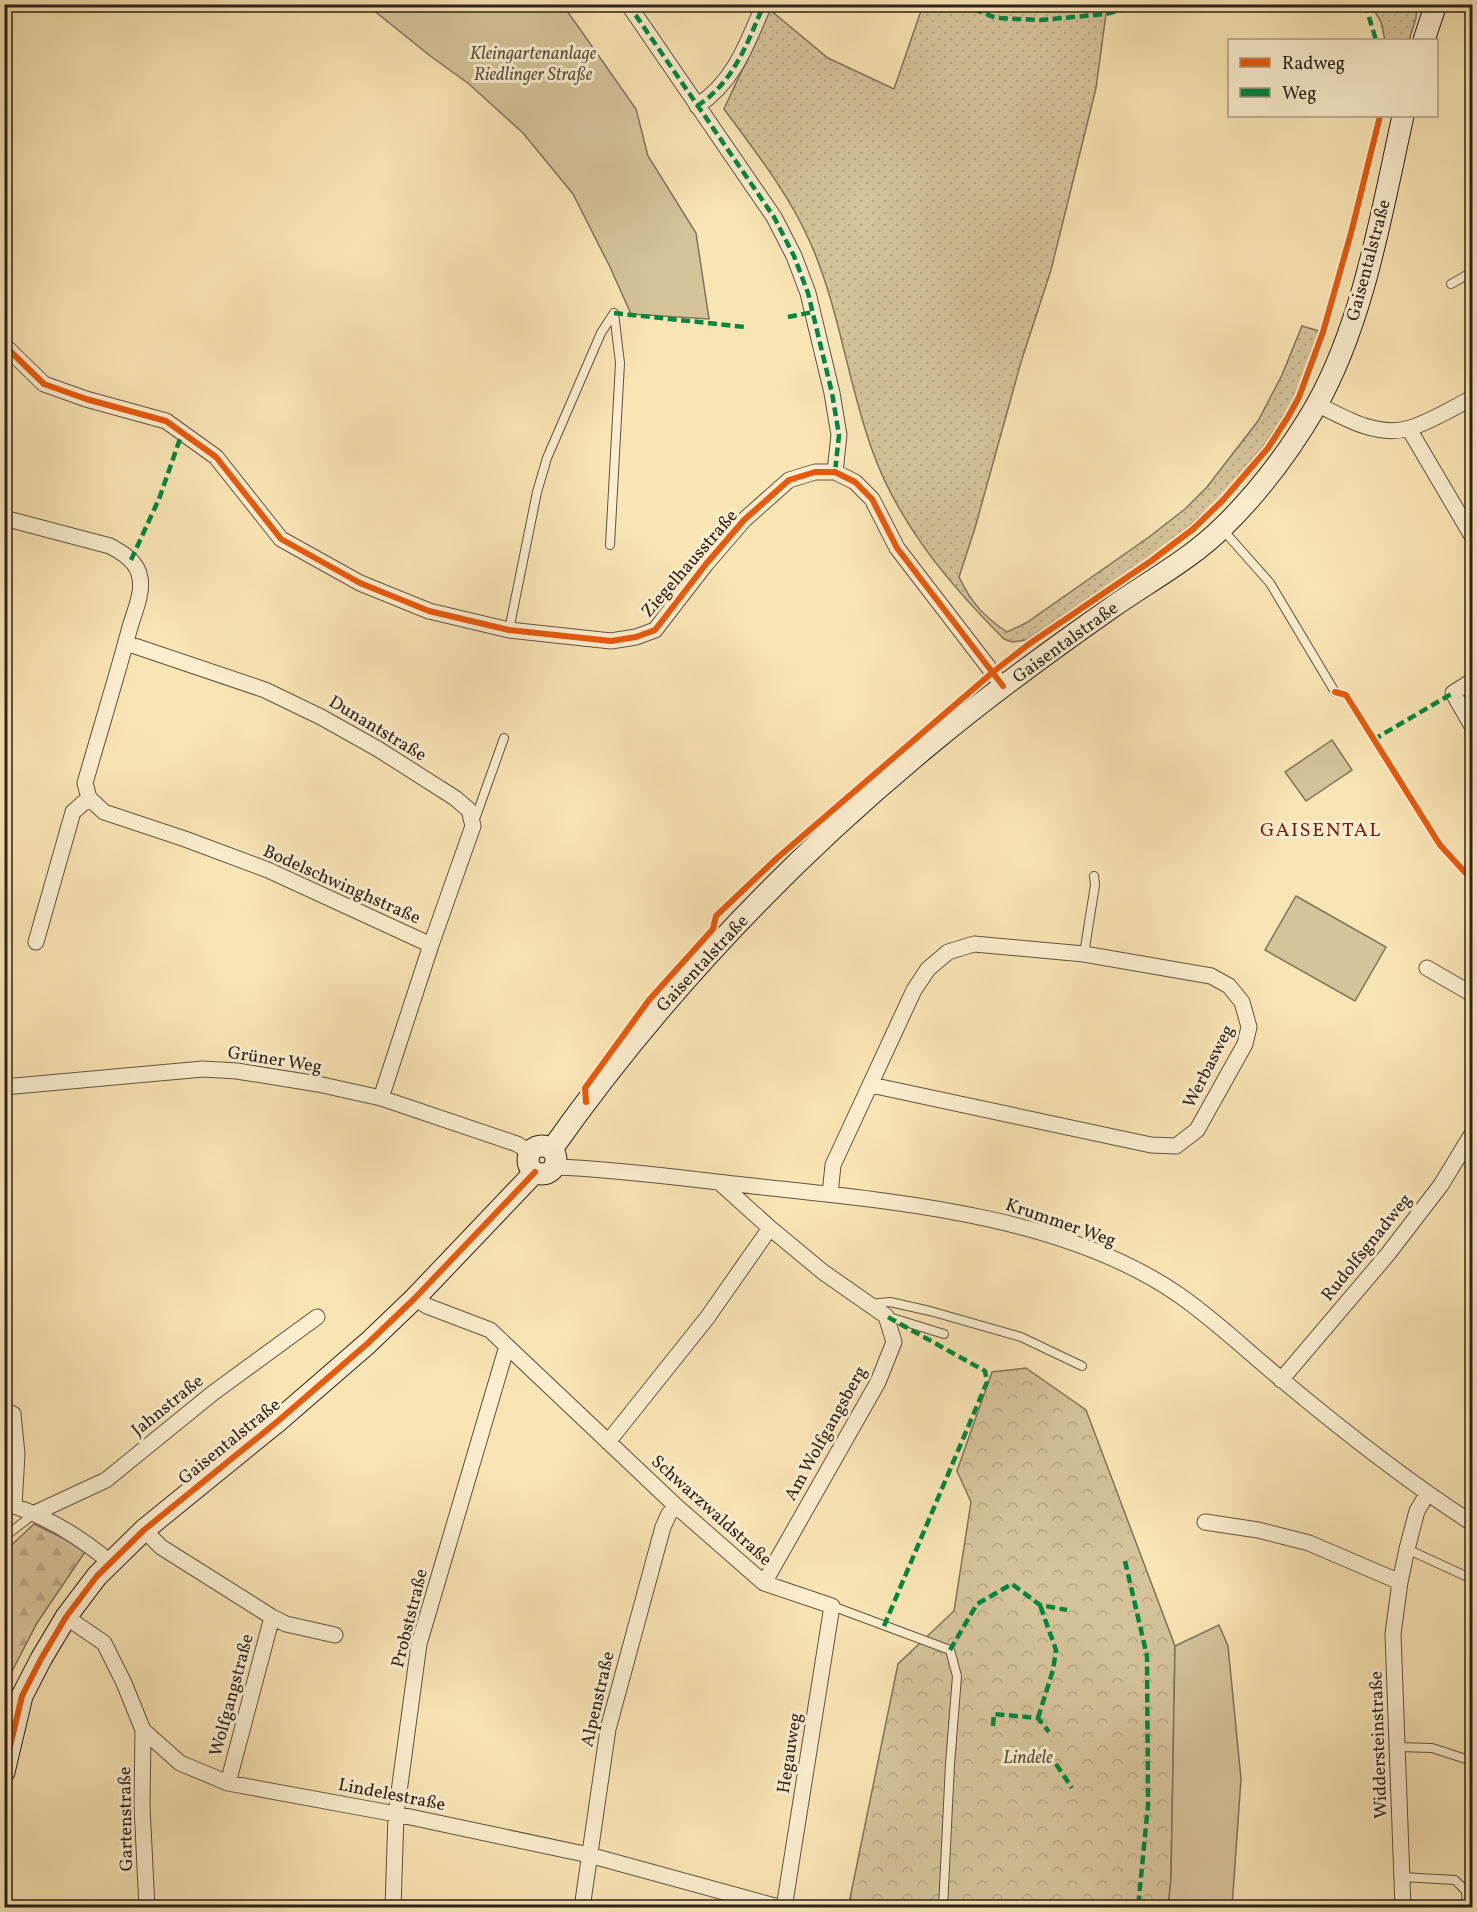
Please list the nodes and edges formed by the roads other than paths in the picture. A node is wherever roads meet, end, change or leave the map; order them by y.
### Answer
1 (628, 4) edge
2 (764, 4) edge
3 (1436, 4) edge
4 (1424, 39) edge
5 (697, 106) junction
6 (1403, 117) edge
7 (1473, 272) edge
8 (1450, 284) dead end
9 (7, 348) dead end
10 (1473, 398) edge
11 (1317, 404) junction
12 (1409, 429) junction
13 (834, 472) junction
14 (4, 518) edge
15 (1222, 529) junction
16 (1473, 536) edge
17 (610, 545) dead end
18 (509, 630) junction
19 (126, 643) junction
20 (1473, 681) edge
21 (1003, 686) junction
22 (1335, 692) dead end
23 (1473, 726) edge
24 (504, 738) dead end
25 (89, 798) junction
26 (473, 826) junction
27 (1094, 876) dead end
28 (36, 942) dead end
29 (431, 945) junction
30 (1084, 954) junction
31 (1426, 968) dead end
32 (1473, 994) edge
33 (871, 1085) junction
34 (4, 1087) edge
35 (381, 1098) junction
36 (1473, 1134) edge
37 (543, 1160) junction
38 (720, 1183) junction
39 (830, 1194) junction
40 (770, 1228) junction
41 (415, 1298) junction
42 (867, 1304) junction
43 (886, 1316) junction
44 (317, 1317) dead end
45 (944, 1334) dead end
46 (507, 1346) junction
47 (1082, 1366) dead end
48 (1281, 1380) junction
49 (4, 1410) edge
50 (608, 1442) junction
51 (1427, 1494) junction
52 (9, 1505) edge
53 (676, 1506) junction
54 (35, 1513) junction
55 (1205, 1522) dead end
56 (1473, 1523) edge
57 (144, 1530) junction
58 (4, 1537) edge
59 (1407, 1549) junction
60 (110, 1562) junction
61 (1473, 1579) edge
62 (1400, 1582) junction
63 (764, 1583) junction
64 (832, 1605) junction
65 (66, 1617) junction
66 (272, 1617) junction
67 (335, 1635) dead end
68 (143, 1730) junction
69 (1398, 1747) junction
70 (1473, 1761) edge
71 (4, 1772) edge
72 (228, 1783) junction
73 (396, 1814) junction
74 (589, 1854) junction
75 (1402, 1877) junction
76 (763, 1905) edge
77 (147, 1908) edge
78 (393, 1908) edge
79 (582, 1908) edge
80 (783, 1908) edge
81 (943, 1908) edge
82 (1403, 1908) edge
83 (1467, 1908) edge

1 - 5 street
2 - 5 street
3 - 4 main road
5 - 13 street
6 - 11 main road, Gaisentalstraße
7 - 8 lane
9 - 18 street, Ziegelhausstraße
10 - 12 street
11 - 12 street
11 - 15 main road, Gaisentalstraße
12 - 16 street
13 - 18 street, Ziegelhausstraße
13 - 21 street
14 - 19 street
15 - 21 main road, Gaisentalstraße
15 - 22 lane
17 - 18 lane
19 - 25 street
19 - 26 street, Dunantstraße
20 - 23 street
21 - 37 main road, Gaisentalstraße
24 - 26 lane
25 - 28 street
25 - 29 street, Bodelschwinghstraße
26 - 29 street
27 - 30 lane
29 - 35 street, Bodelschwinghstraße
30 - 33 street, Werbasweg
30 - 33 street, Werbasweg
31 - 32 street
33 - 39 street, Werbasweg
34 - 35 street, Grüner Weg
35 - 37 street, Grüner Weg
36 - 48 street, Rudolfsgnadweg
37 - 38 street, Krummer Weg
37 - 41 main road, Gaisentalstraße
38 - 39 street, Krummer Weg
38 - 40 street
39 - 48 street, Krummer Weg
40 - 42 street
40 - 50 street
41 - 46 street, Schwarzwaldstraße
41 - 57 main road, Gaisentalstraße
42 - 43 street
42 - 47 lane
43 - 45 lane
43 - 63 street, Am Wolfgangsberg
44 - 54 street, Jahnstraße
46 - 50 street, Schwarzwaldstraße
46 - 73 street, Probststraße
48 - 51 street, Krummer Weg
49 - 52 street
50 - 53 street, Schwarzwaldstraße
51 - 56 street, Krummer Weg
51 - 59 street, Widdersteinstraße
52 - 54 street
53 - 63 street, Schwarzwaldstraße
53 - 74 street, Alpenstraße
54 - 58 lane
54 - 60 street
55 - 62 street
57 - 60 main road, Gaisentalstraße
57 - 66 street, Wolfgangstraße
59 - 61 lane
59 - 62 street, Widdersteinstraße
60 - 65 main road, Gaisentalstraße
62 - 69 street, Widdersteinstraße
63 - 64 street, Schwarzwaldstraße
64 - 80 street, Hegauweg
64 - 81 lane
65 - 68 street, Lindelestraße
65 - 71 main road, Gaisentalstraße
66 - 67 street, Wolfgangstraße
66 - 72 street, Wolfgangstraße
68 - 72 street, Lindelestraße
68 - 77 street, Gartenstraße
69 - 70 lane
69 - 75 street, Widdersteinstraße
72 - 73 street, Lindelestraße
73 - 74 street, Lindelestraße
73 - 78 street, Probststraße
74 - 76 street, Lindelestraße
74 - 79 street, Alpenstraße
75 - 82 street, Widdersteinstraße
75 - 83 lane
76 - 80 street, Lindelestraße

